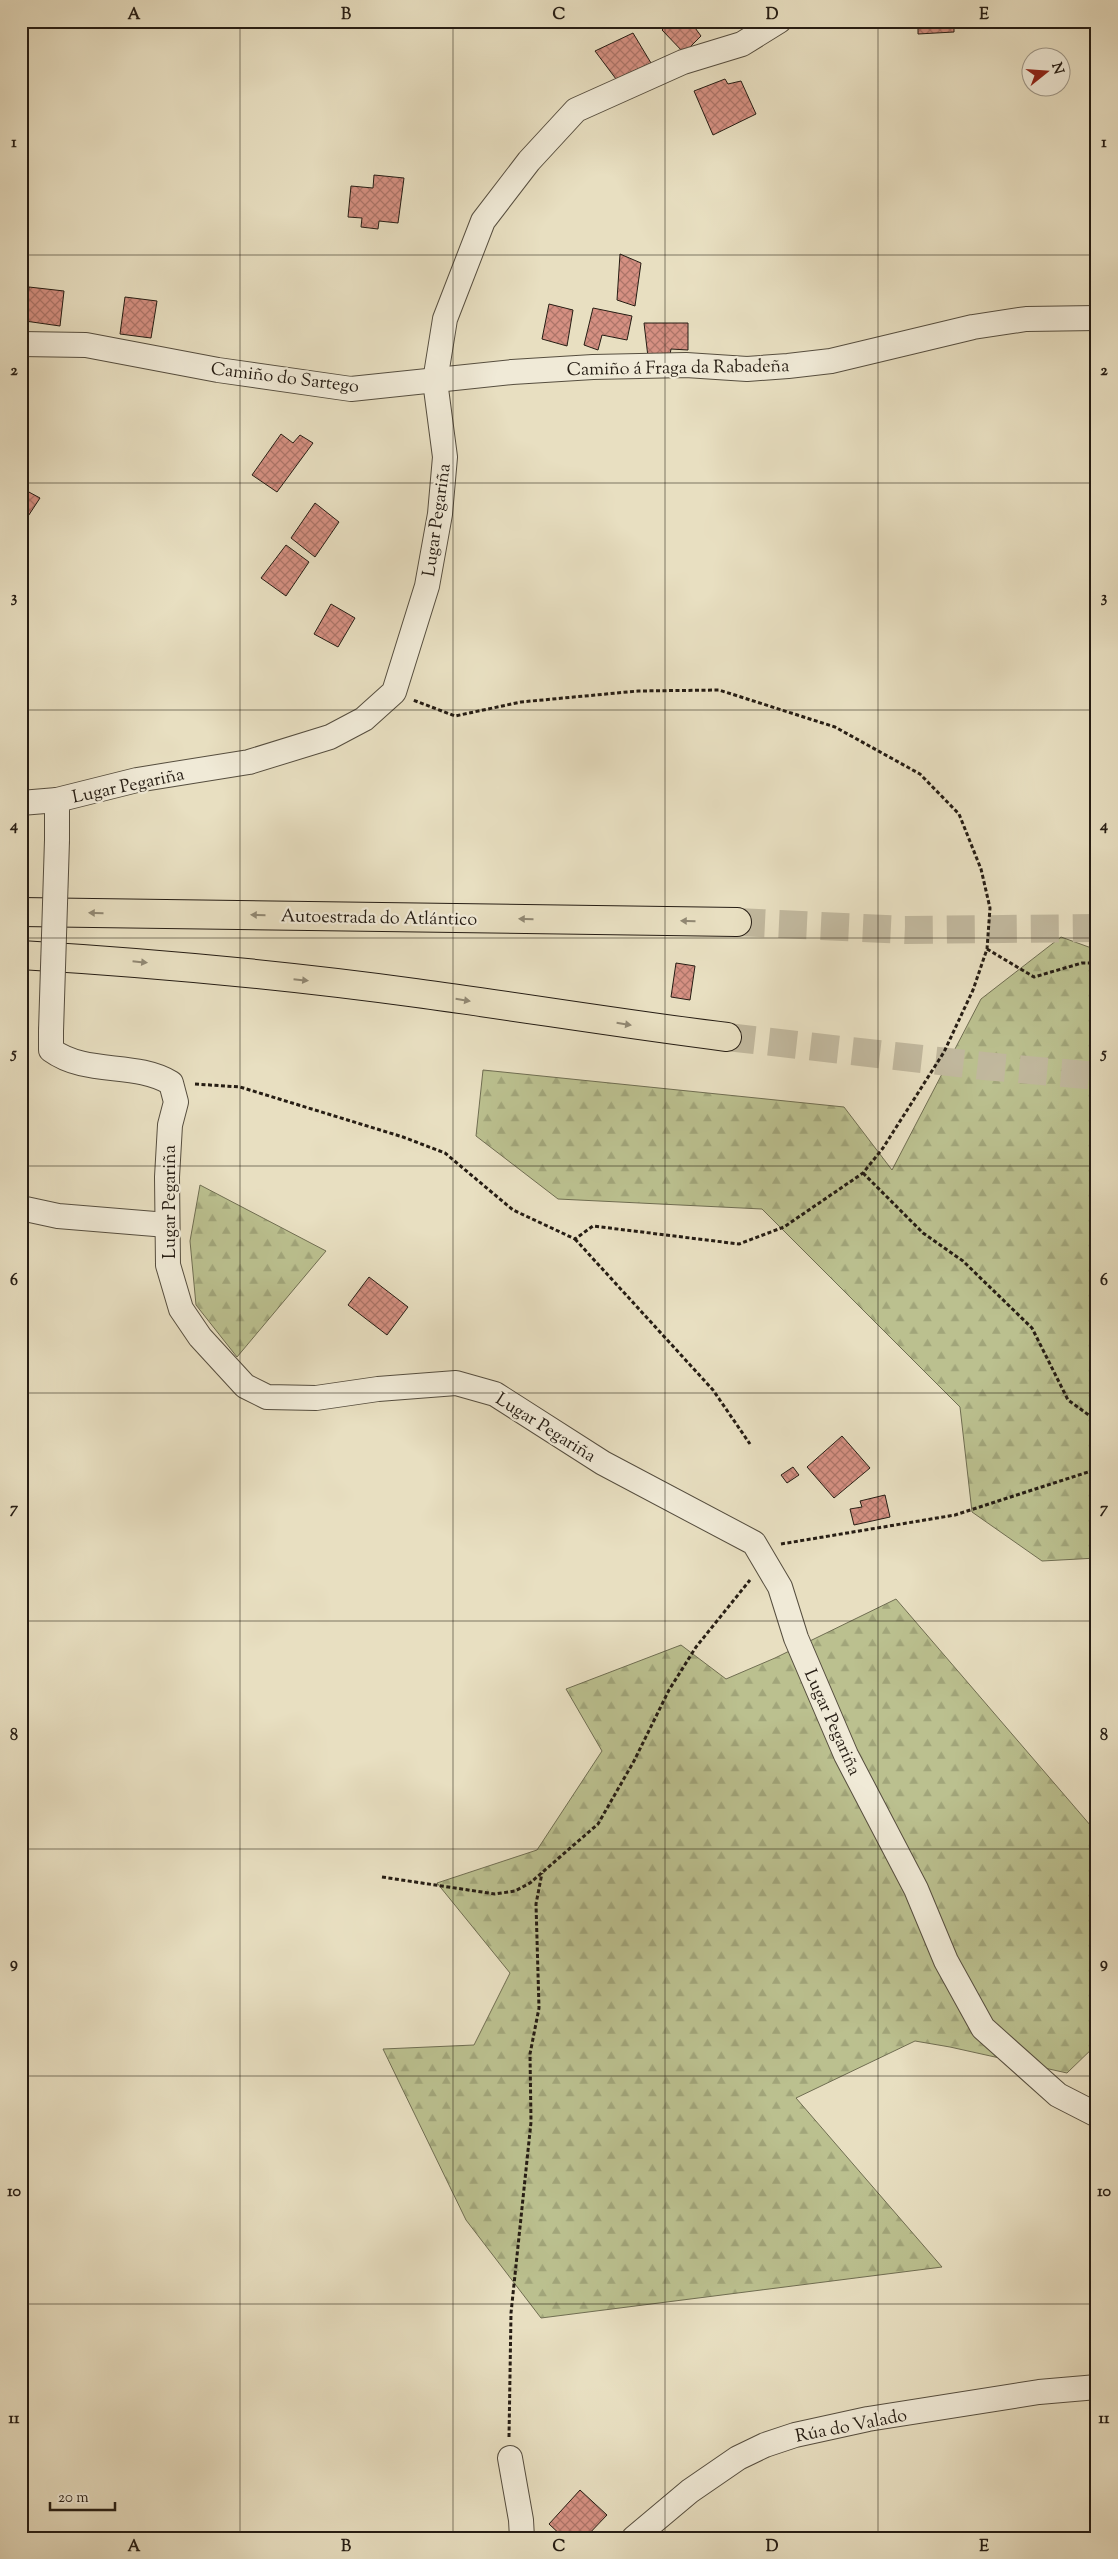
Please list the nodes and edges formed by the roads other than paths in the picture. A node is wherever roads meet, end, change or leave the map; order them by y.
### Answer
1 (779, 21) edge
2 (1097, 318) edge
3 (21, 344) edge
4 (435, 381) junction
5 (57, 800) junction
6 (21, 803) edge
7 (21, 912) edge
8 (737, 922) tunnel mouth
9 (21, 955) edge
10 (727, 1037) tunnel mouth
11 (21, 1208) edge
12 (167, 1225) junction
13 (1097, 2115) edge
14 (1097, 2387) edge
15 (510, 2458) road end
16 (522, 2538) edge
17 (634, 2538) edge

1 - 4 street
2 - 4 street, Camiño á Fraga da Rabadeña
3 - 4 street, Camiño do Sartego
4 - 5 street, Lugar Pegariña
5 - 6 street
5 - 12 street, Lugar Pegariña, bridge
8 -> 7 highway, Autoestrada do Atlántico
9 -> 10 highway
11 - 12 street
12 - 13 street, Lugar Pegariña
14 - 17 street, Rúa do Valado
15 - 16 street

